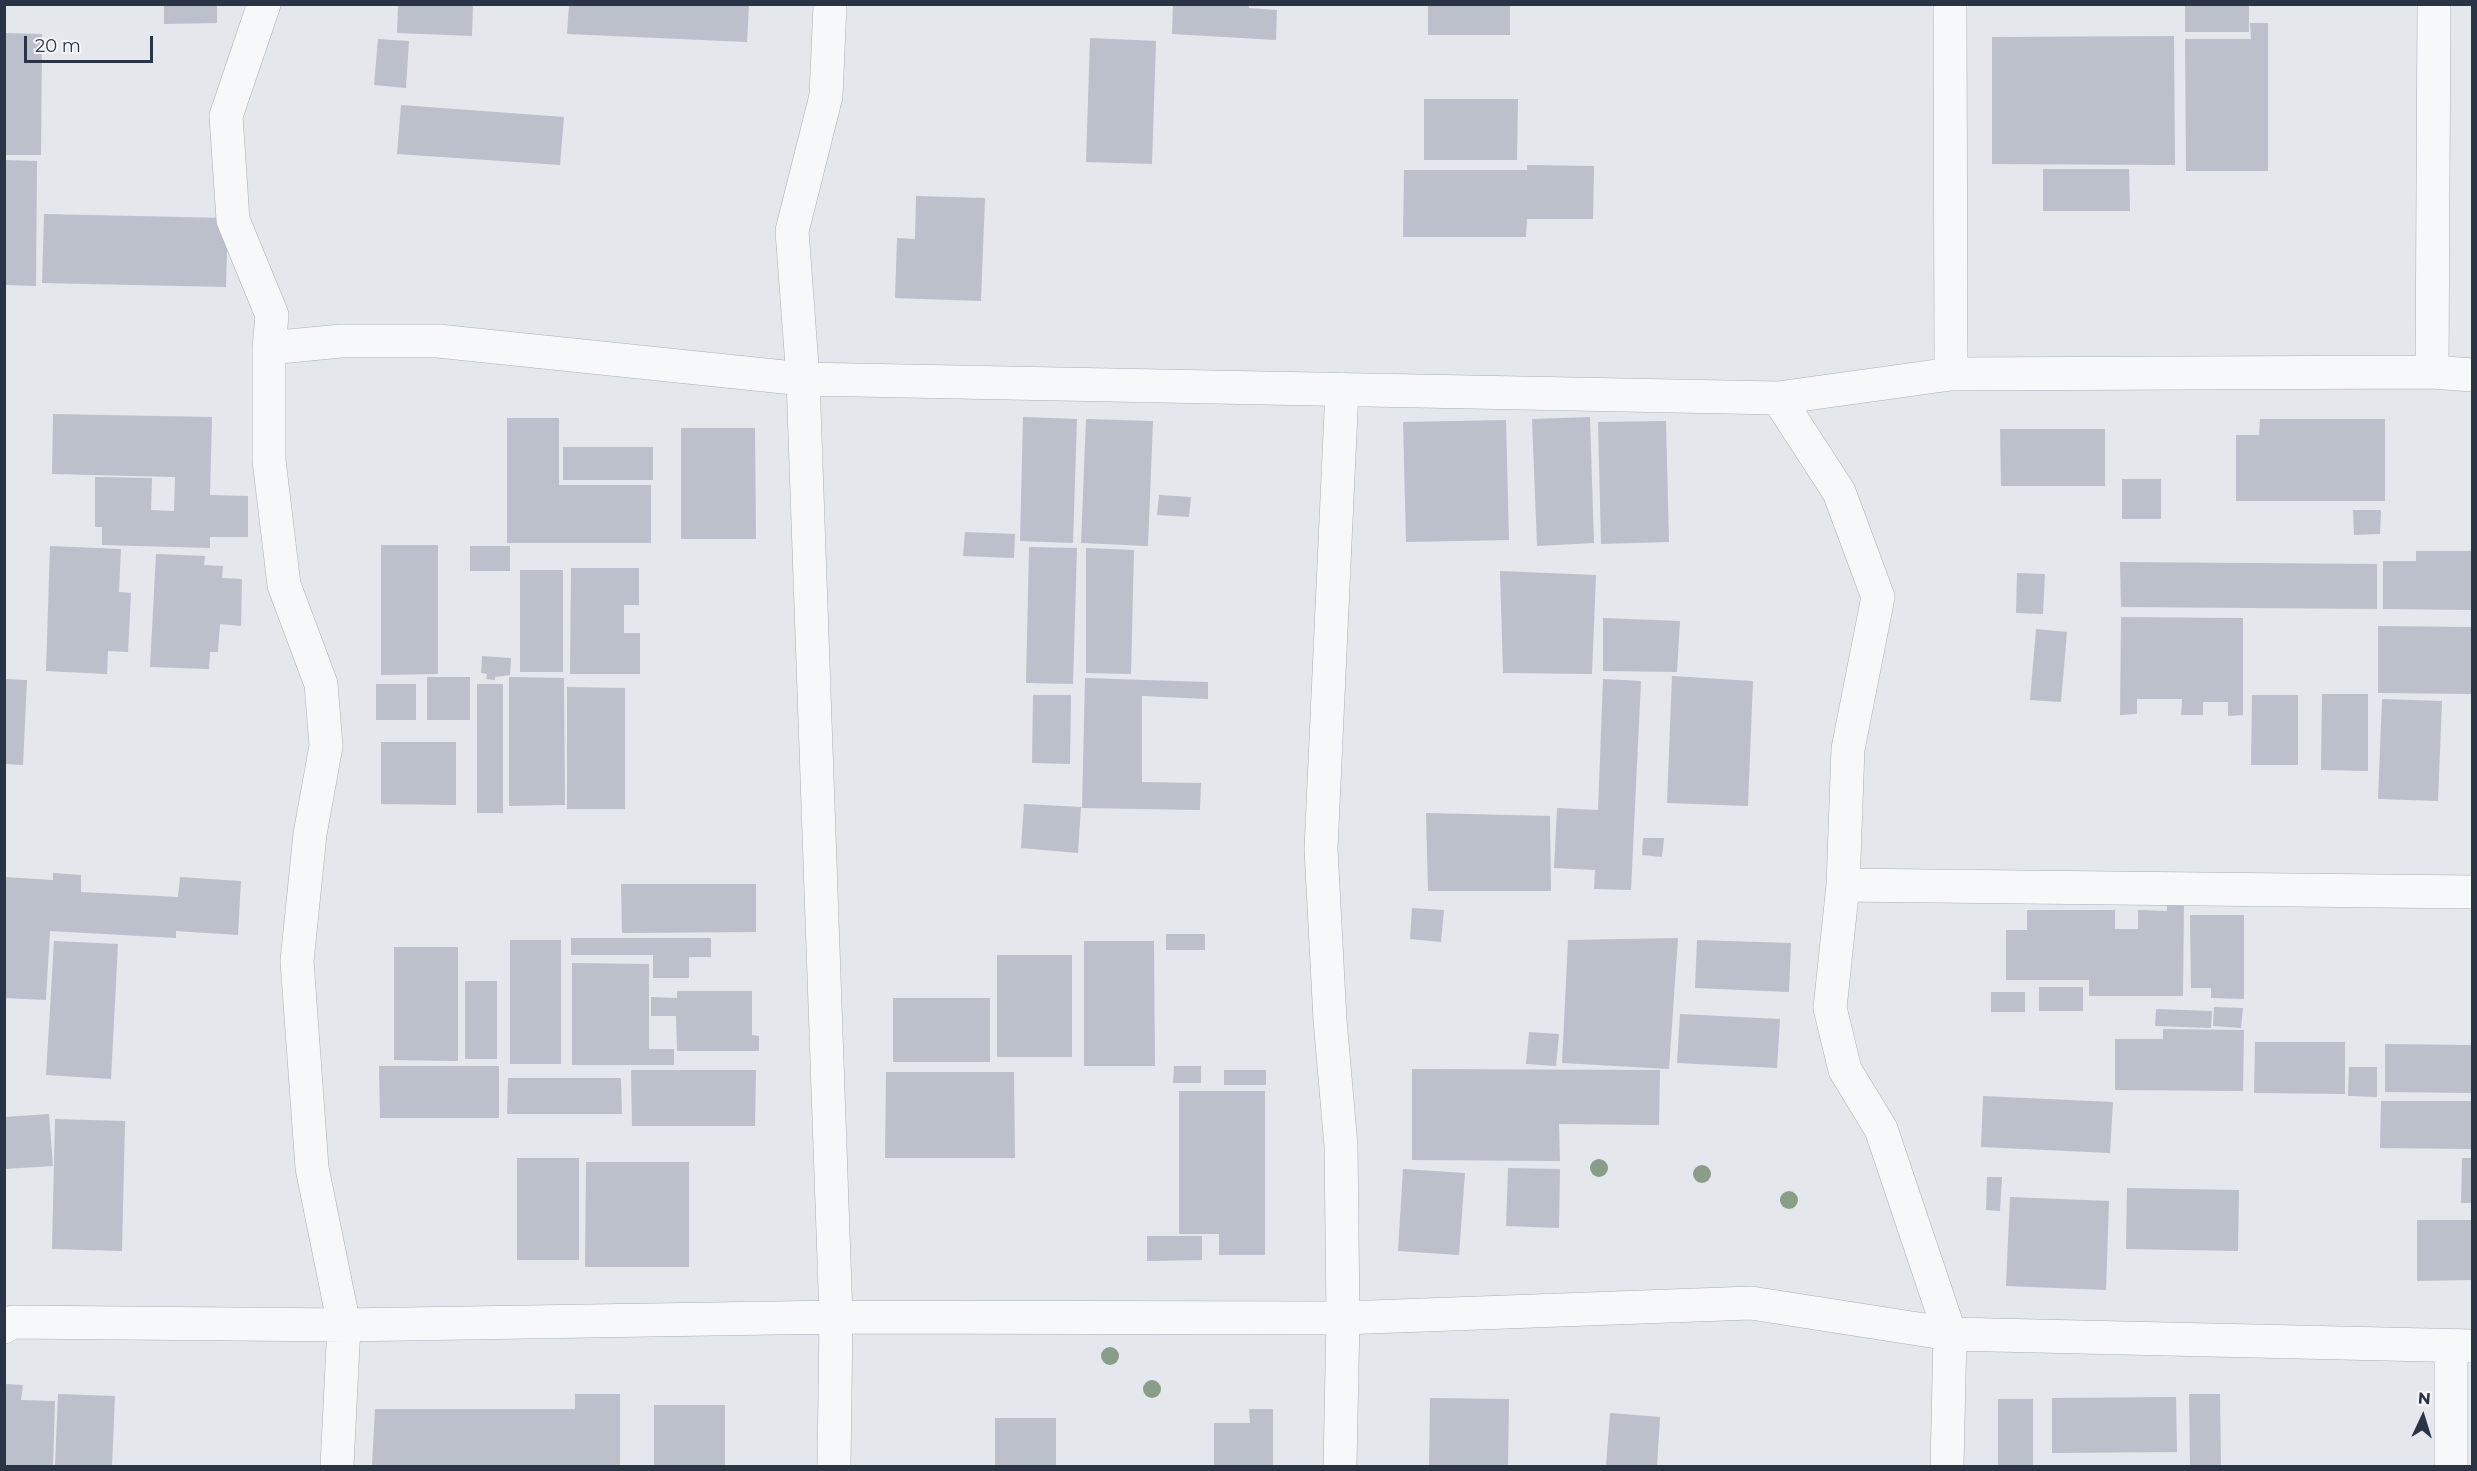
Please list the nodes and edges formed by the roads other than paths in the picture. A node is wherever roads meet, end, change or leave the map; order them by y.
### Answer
1 (264, 4) edge
2 (830, 4) edge
3 (1950, 4) edge
4 (2434, 4) edge
5 (269, 348) junction
6 (2432, 372) junction
7 (1951, 374) junction
8 (2472, 375) edge
9 (803, 379) junction
10 (1342, 389) junction
11 (1778, 398) junction
12 (1843, 885) junction
13 (2472, 892) edge
14 (836, 1317) junction
15 (1343, 1318) junction
16 (344, 1325) junction
17 (4, 1327) edge
18 (1950, 1334) junction
19 (2462, 1346) edge
20 (337, 1467) edge
21 (834, 1467) edge
22 (1340, 1467) edge
23 (1947, 1467) edge
24 (2451, 1467) edge

1 - 5 street
2 - 9 street
3 - 7 street
4 - 6 street
5 - 9 street
5 - 16 street
6 - 7 street
6 - 8 street
7 - 11 street
9 - 10 street
9 - 14 street
10 - 11 street
10 - 15 street
11 - 12 street
12 - 13 street
12 - 18 street
14 - 15 street
14 - 16 street
14 - 21 street
15 - 18 street
15 - 22 street
16 - 17 street
16 - 20 street
18 - 19 street
18 - 23 street
19 - 24 street

